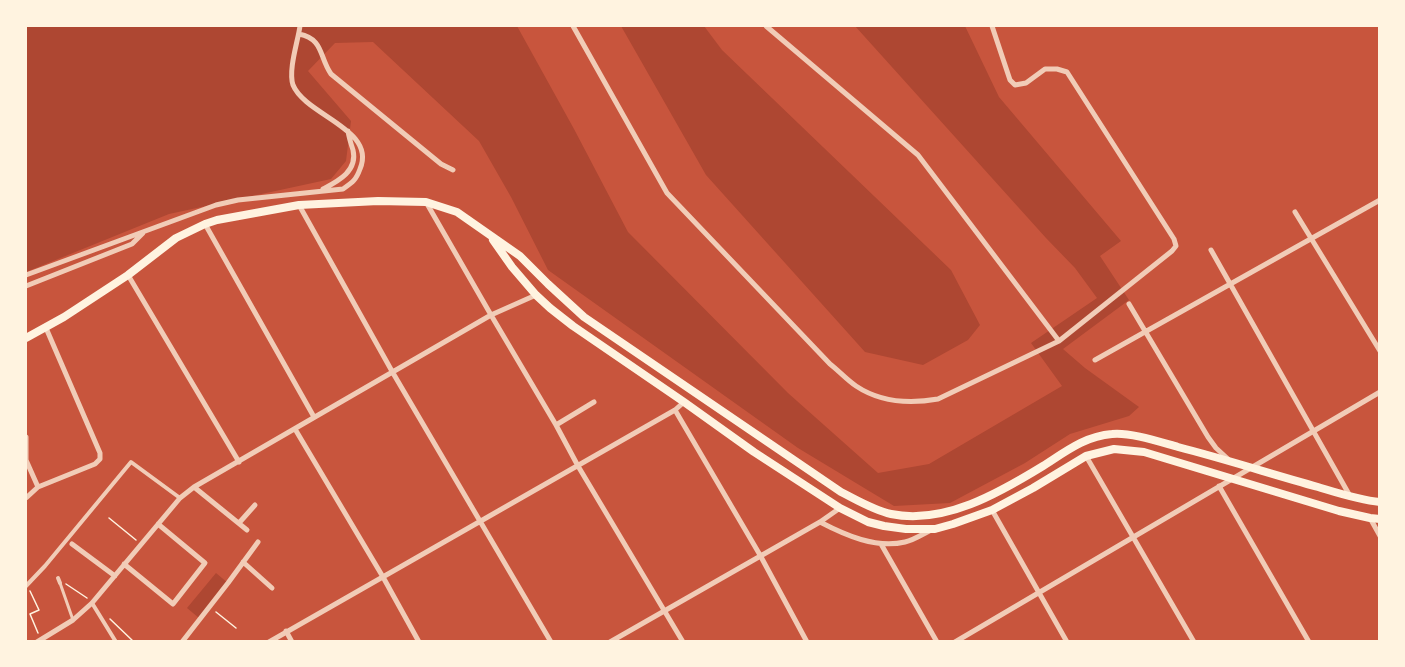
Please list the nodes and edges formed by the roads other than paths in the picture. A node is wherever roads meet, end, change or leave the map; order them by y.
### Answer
1 (300, 26) edge
2 (573, 26) edge
3 (766, 26) edge
4 (992, 26) edge
5 (299, 34) junction
6 (348, 131) junction
7 (453, 170) dead end
8 (320, 191) junction
9 (1380, 200) edge
10 (426, 202) junction
11 (299, 205) junction
12 (1295, 212) dead end
13 (205, 224) junction
14 (146, 231) junction
15 (489, 234) junction
16 (1311, 238) junction
17 (1211, 250) dead end
18 (128, 274) junction
19 (26, 275) edge
20 (1229, 284) junction
21 (26, 286) edge
22 (536, 295) junction
23 (1129, 304) dead end
24 (491, 315) junction
25 (46, 328) junction
26 (1146, 332) junction
27 (26, 338) edge
28 (1059, 341) junction
29 (1380, 351) edge
30 (1095, 360) dead end
31 (393, 373) junction
32 (1380, 392) edge
33 (594, 402) dead end
34 (684, 402) junction
35 (675, 410) junction
36 (314, 417) junction
37 (556, 424) junction
38 (295, 429) junction
39 (1313, 430) junction
40 (26, 437) edge
41 (1086, 456) junction
42 (1228, 460) junction
43 (238, 462) junction
44 (578, 465) junction
45 (1251, 468) junction
46 (1232, 479) junction
47 (1219, 486) junction
48 (38, 487) junction
49 (194, 487) junction
50 (1350, 496) junction
51 (26, 498) edge
52 (180, 498) junction
53 (1380, 502) edge
54 (255, 505) dead end
55 (840, 508) junction
56 (992, 510) junction
57 (1370, 518) junction
58 (1380, 519) edge
59 (480, 521) junction
60 (820, 522) junction
61 (239, 523) junction
62 (158, 524) junction
63 (935, 529) junction
64 (248, 530) dead end
65 (1134, 536) junction
66 (1380, 536) edge
67 (258, 542) dead end
68 (72, 544) dead end
69 (882, 544) junction
70 (760, 555) junction
71 (243, 562) junction
72 (124, 564) junction
73 (115, 576) junction
74 (383, 577) junction
75 (59, 580) road end
76 (27, 586) edge
77 (272, 588) dead end
78 (1039, 592) junction
79 (92, 603) junction
80 (665, 610) junction
81 (73, 620) junction
82 (286, 631) junction
83 (39, 640) edge
84 (115, 641) edge
85 (182, 642) edge
86 (269, 642) edge
87 (292, 642) edge
88 (419, 642) edge
89 (551, 642) edge
90 (610, 642) edge
91 (683, 642) edge
92 (807, 642) edge
93 (937, 642) edge
94 (955, 642) edge
95 (1067, 642) edge
96 (1194, 642) edge
97 (1309, 642) edge

1 - 5 street
2 - 28 street
3 - 28 street
4 - 28 street
5 - 6 street
5 - 7 street
6 - 8 street
6 - 8 street
8 - 14 street
9 - 16 street
10 - 11 main road
10 - 15 main road
10 - 24 street
11 - 13 main road
11 - 31 street
12 - 16 street
13 - 18 main road
13 - 36 street
14 - 19 street
14 - 21 street
15 - 22 main road
15 - 42 main road
16 - 20 street
16 - 29 street
17 - 20 street
18 - 25 main road
18 - 43 street
20 - 26 street
20 - 39 street
22 - 24 street
22 - 34 main road
23 - 26 street
24 - 31 street
24 - 37 street
25 - 27 main road
25 - 48 street
26 - 30 street
26 - 42 street
31 - 36 street
31 - 59 street
32 - 39 street
33 - 37 street
34 - 35 street
34 - 55 main road
35 - 44 street
35 - 70 street
36 - 38 street
37 - 44 street
38 - 43 street
38 - 74 street
39 - 45 street
39 - 50 street
40 - 48 street
41 - 46 main road
41 - 56 main road
41 - 65 street
42 - 45 main road
43 - 49 street
44 - 59 street
44 - 80 street
45 - 46 street
45 - 50 main road
46 - 47 street
46 - 57 main road
47 - 65 street
47 - 97 street
48 - 51 street
49 - 52 street
49 - 61 street
50 - 53 main road
52 - 62 street
52 - 76 street
54 - 61 street
55 - 60 street
55 - 63 main road
56 - 63 main road
56 - 78 street
57 - 58 main road
57 - 66 street
59 - 74 street
59 - 89 street
60 - 69 street
60 - 70 street
61 - 64 street
62 - 72 street
62 - 72 street
63 - 69 street
65 - 78 street
65 - 96 street
67 - 71 street
68 - 73 street
69 - 93 street
70 - 80 street
70 - 92 street
71 - 77 street
71 - 85 street
72 - 73 street
73 - 79 street
74 - 82 street
74 - 88 street
75 - 81 lane
78 - 94 street
78 - 95 street
79 - 81 street
79 - 84 street
80 - 90 street
80 - 91 street
81 - 83 street
82 - 86 street
82 - 87 street

